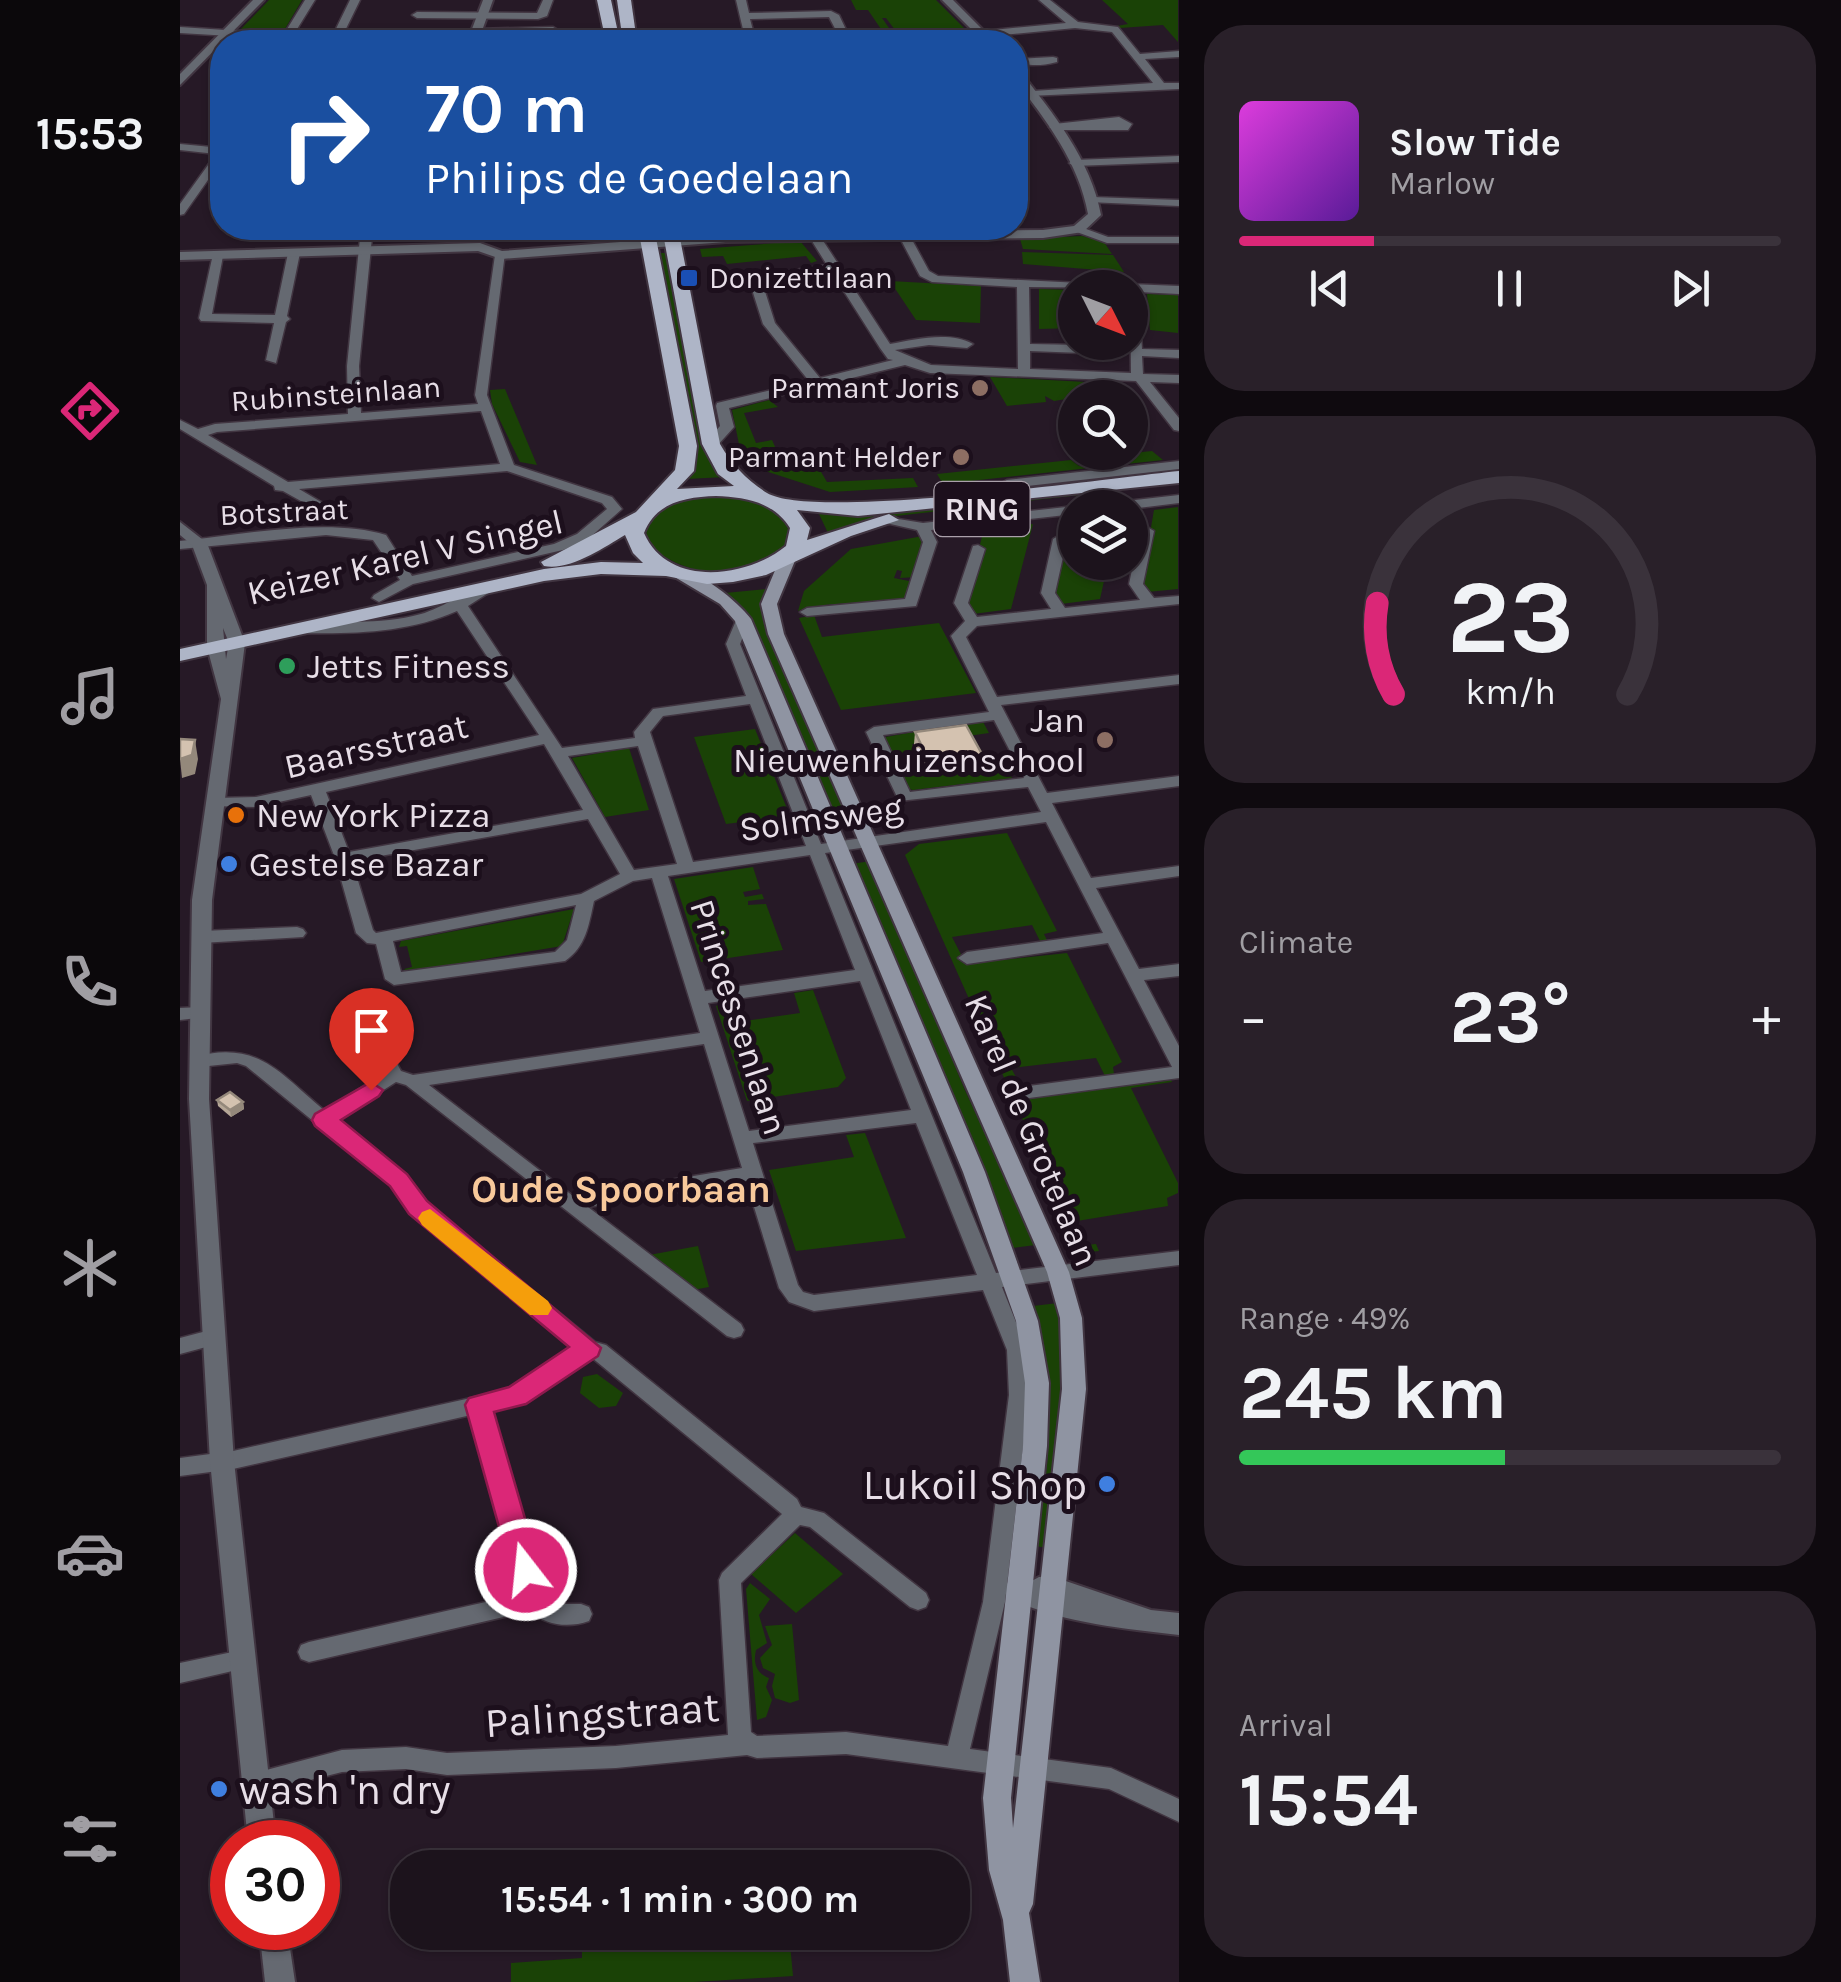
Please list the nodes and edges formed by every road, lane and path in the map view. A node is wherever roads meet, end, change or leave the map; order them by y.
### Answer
1 (259, 0) edge
2 (310, 0) edge
3 (355, 0) edge
4 (488, 0) edge
5 (548, 0) edge
6 (604, 0) edge
7 (624, 0) edge
8 (741, 0) edge
9 (947, 0) edge
10 (1059, 0) edge
11 (1045, 1) edge
12 (416, 16) dead end
13 (744, 16) junction
14 (481, 18) junction
15 (1075, 25) junction
16 (180, 30) edge
17 (229, 30) edge
18 (292, 30) edge
19 (340, 30) edge
20 (477, 30) edge
21 (610, 30) edge
22 (628, 30) edge
23 (748, 30) edge
24 (841, 30) edge
25 (978, 30) edge
26 (1028, 32) edge
27 (210, 33) edge
28 (210, 50) edge
29 (1178, 54) edge
30 (1137, 57) junction
31 (180, 82) edge
32 (1161, 86) junction
33 (1178, 86) edge
34 (1028, 89) edge
35 (1032, 94) junction
36 (1073, 126) dead end
37 (1054, 128) junction
38 (180, 147) edge
39 (210, 151) edge
40 (1178, 160) edge
41 (1074, 162) junction
42 (210, 169) edge
43 (1178, 199) edge
44 (1092, 200) junction
45 (180, 212) edge
46 (1078, 229) junction
47 (1028, 232) edge
48 (366, 240) edge
49 (481, 240) edge
50 (611, 240) edge
51 (649, 240) edge
52 (673, 240) edge
53 (817, 240) edge
54 (907, 240) edge
55 (1178, 240) edge
56 (480, 246) junction
57 (365, 251) junction
58 (294, 253) junction
59 (501, 255) junction
60 (180, 256) edge
61 (217, 256) junction
62 (834, 268) junction
63 (1023, 282) junction
64 (1058, 284) edge
65 (1148, 289) edge
66 (1178, 290) edge
67 (284, 319) junction
68 (967, 344) dead end
69 (1023, 346) junction
70 (886, 348) junction
71 (1058, 348) edge
72 (1148, 353) edge
73 (1178, 354) edge
74 (272, 360) dead end
75 (1136, 360) edge
76 (901, 362) junction
77 (1024, 373) junction
78 (1178, 379) edge
79 (1143, 380) junction
80 (817, 383) junction
81 (1148, 387) edge
82 (483, 408) junction
83 (355, 418) junction
84 (180, 424) edge
85 (1178, 427) edge
86 (195, 435) junction
87 (711, 444) junction
88 (1178, 465) edge
89 (508, 467) junction
90 (1178, 477) edge
91 (354, 480) junction
92 (280, 487) junction
93 (1178, 487) edge
94 (982, 498) junction
95 (1178, 499) edge
96 (769, 500) junction
97 (1148, 502) edge
98 (1058, 512) edge
99 (642, 514) junction
100 (333, 515) junction
101 (891, 520) junction
102 (922, 527) junction
103 (180, 528) edge
104 (326, 531) junction
105 (199, 543) junction
106 (180, 545) edge
107 (1058, 547) edge
108 (978, 549) dead end
109 (790, 556) junction
110 (500, 563) junction
111 (537, 566) junction
112 (674, 572) junction
113 (1137, 580) edge
114 (408, 582) junction
115 (488, 587) junction
116 (379, 598) junction
117 (1178, 600) edge
118 (1150, 603) junction
119 (462, 608) junction
120 (807, 612) dead end
121 (1061, 613) junction
122 (744, 620) junction
123 (973, 622) junction
124 (300, 629) junction
125 (226, 638) junction
126 (180, 640) edge
127 (180, 655) edge
128 (1178, 679) edge
129 (756, 699) junction
130 (996, 709) junction
131 (644, 741) junction
132 (553, 745) junction
133 (1178, 781) edge
134 (1033, 782) junction
135 (317, 790) junction
136 (1042, 799) junction
137 (215, 803) junction
138 (593, 813) junction
139 (1050, 816) junction
140 (870, 841) junction
141 (826, 847) junction
142 (343, 858) junction
143 (686, 866) junction
144 (658, 870) junction
145 (1178, 872) edge
146 (629, 876) junction
147 (1086, 884) junction
148 (586, 898) junction
149 (297, 933) dead end
150 (1113, 936) junction
151 (384, 937) junction
152 (201, 938) junction
153 (966, 958) dead end
154 (1178, 970) edge
155 (867, 974) junction
156 (1134, 976) junction
157 (699, 998) junction
158 (190, 1013) edge
159 (376, 1038) dead end
160 (711, 1038) junction
161 (200, 1060) junction
162 (1178, 1064) edge
163 (1178, 1072) edge
164 (403, 1078) junction
165 (1029, 1092) dead end
166 (924, 1114) junction
167 (324, 1120) junction
168 (743, 1138) junction
169 (754, 1173) junction
170 (572, 1204) junction
171 (1178, 1258) edge
172 (1058, 1272) junction
173 (1002, 1279) junction
174 (734, 1330) dead end
175 (214, 1337) junction
176 (180, 1346) edge
177 (588, 1348) junction
178 (479, 1405) junction
179 (222, 1461) junction
180 (180, 1467) edge
181 (793, 1514) junction
182 (1018, 1590) junction
183 (1051, 1597) junction
184 (918, 1600) dead end
185 (534, 1601) junction
186 (580, 1614) dead end
187 (1168, 1623) edge
188 (309, 1652) dead end
189 (242, 1660) junction
190 (180, 1672) edge
191 (747, 1744) junction
192 (957, 1756) junction
193 (998, 1763) junction
194 (1030, 1768) junction
195 (255, 1783) junction
196 (1178, 1811) edge
197 (259, 1820) edge
198 (1018, 1920) junction
199 (276, 1950) edge
200 (280, 1982) edge
201 (1025, 1982) edge

1 - 17 street
2 - 18 street
3 - 19 street
4 - 14 street
5 - 14 street
6 - 21 main road
7 - 22 main road
8 - 13 street
9 - 25 street
10 - 11 street
11 - 15 street
12 - 14 street
13 - 23 street
13 - 24 street
14 - 20 street
15 - 26 street
15 - 30 street
16 - 27 street
28 - 31 street
29 - 30 street
30 - 32 street
32 - 33 street
32 - 35 street
34 - 35 street
35 - 37 street
36 - 37 street
37 - 41 street
38 - 39 street
40 - 41 street
41 - 44 street
42 - 45 street
43 - 44 street
44 - 46 street
46 - 47 street
46 - 55 street
48 - 57 street
49 - 56 street
50 - 59 street
51 - 99 main road
52 - 87 main road
53 - 62 street
54 - 63 street
56 - 57 street
56 - 59 street
57 - 58 street
57 - 83 street
58 - 61 street
58 - 67 street
59 - 82 street
60 - 61 street
61 - 67 street
62 - 70 street
62 - 80 street
63 - 64 street
63 - 69 street
65 - 66 street
67 - 74 street
68 - 70 street
69 - 71 street
69 - 77 street
70 - 76 street
72 - 73 street
75 - 79 street
76 - 77 street
76 - 80 street
77 - 79 street
78 - 79 street
80 - 87 street
81 - 85 street
82 - 83 street, Rubinsteinlaan
82 - 89 street
83 - 86 street, Rubinsteinlaan
84 - 86 street
86 - 92 street
87 - 96 main road
88 - 94 street
89 - 91 street
89 - 110 street
90 - 94 main road, RING
91 - 92 street
91 - 100 street
92 - 100 street
93 - 101 main road, RING
94 - 96 main road, RING
95 - 97 street
96 - 99 main road, RING
96 - 109 main road
98 - 102 street
99 - 111 main road, Keizer Karel V Singel / RING
99 - 112 main road
100 - 104 street
101 - 102 street
101 - 109 main road, RING
102 - 120 street
103 - 105 street
104 - 105 street, Botstraat
104 - 114 street, Botstraat
105 - 106 street, Botstraat
105 - 125 street
107 - 121 street
108 - 123 street
109 - 112 main road, RING
109 - 140 main road, Karel de Grotelaan
110 - 111 street
110 - 114 street
111 - 116 main road, Keizer Karel V Singel / RING
112 - 115 main road, Keizer Karel V Singel / RING
112 - 122 main road, Karel de Grotelaan
113 - 118 street
114 - 116 street
115 - 119 street
115 - 124 main road, Keizer Karel V Singel / RING
116 - 125 main road, Keizer Karel V Singel / RING
117 - 118 street
118 - 121 street
119 - 124 street, Keizer Karel V Singel
119 - 132 street
121 - 123 street
122 - 129 street, Karel de Grotelaan
122 - 141 main road, Karel de Grotelaan
123 - 130 street
124 - 125 main road, Keizer Karel V Singel / RING
125 - 126 main road, RING
125 - 127 main road, RING
125 - 137 street
128 - 130 street
129 - 131 street
129 - 141 street, Karel de Grotelaan
130 - 134 street
130 - 134 street
131 - 132 street, Baarsstraat
131 - 143 street
132 - 135 street, Baarsstraat
132 - 138 street
133 - 136 street
134 - 136 street
135 - 137 street, Baarsstraat
135 - 142 street
136 - 139 street
137 - 152 street
138 - 142 street
138 - 146 street
139 - 140 street, Solmsweg
139 - 147 street
140 - 141 street, Solmsweg
140 - 172 main road, Karel de Grotelaan
141 - 143 street, Solmsweg
141 - 155 street, Karel de Grotelaan
141 - 173 main road, Karel de Grotelaan
142 - 151 street
143 - 144 street, Solmsweg
144 - 146 street, Solmsweg
144 - 157 street, Princessenlaan
145 - 147 street
146 - 148 street, Solmsweg
147 - 150 street
148 - 151 street, Solmsweg
148 - 151 street
149 - 152 street
150 - 153 street
150 - 156 street
152 - 158 street
154 - 156 street
155 - 157 street
155 - 166 street, Karel de Grotelaan
156 - 162 street
157 - 160 street, Princessenlaan
158 - 161 street
159 - 164 street
160 - 164 street
160 - 168 street, Princessenlaan
161 - 167 street
161 - 175 street
163 - 165 street
164 - 167 street
164 - 170 street
166 - 168 street
166 - 173 street, Karel de Grotelaan
167 - 177 street
168 - 169 street, Princessenlaan
169 - 170 street
169 - 173 street, Princessenlaan
170 - 174 street
171 - 172 street
172 - 173 street
172 - 183 main road, Karel de Grotelaan
173 - 182 main road, Karel de Grotelaan
173 - 192 street, Karel de Grotelaan
175 - 176 street
175 - 179 street
177 - 178 street
177 - 181 street
178 - 179 street
178 - 185 street
179 - 180 street
179 - 189 street
181 - 184 street
181 - 191 street
182 - 183 street
182 - 193 main road, Karel de Grotelaan
183 - 187 street
183 - 194 main road, Karel de Grotelaan
185 - 186 street
185 - 188 street
189 - 190 street
189 - 195 street
191 - 192 street, Palingstraat
191 - 195 street, Palingstraat
192 - 193 street, Palingstraat
193 - 194 street, Palingstraat
193 - 198 main road, Karel de Grotelaan
194 - 196 street, Palingstraat
194 - 198 main road, Karel de Grotelaan
195 - 197 street
198 - 201 main road
199 - 200 street

